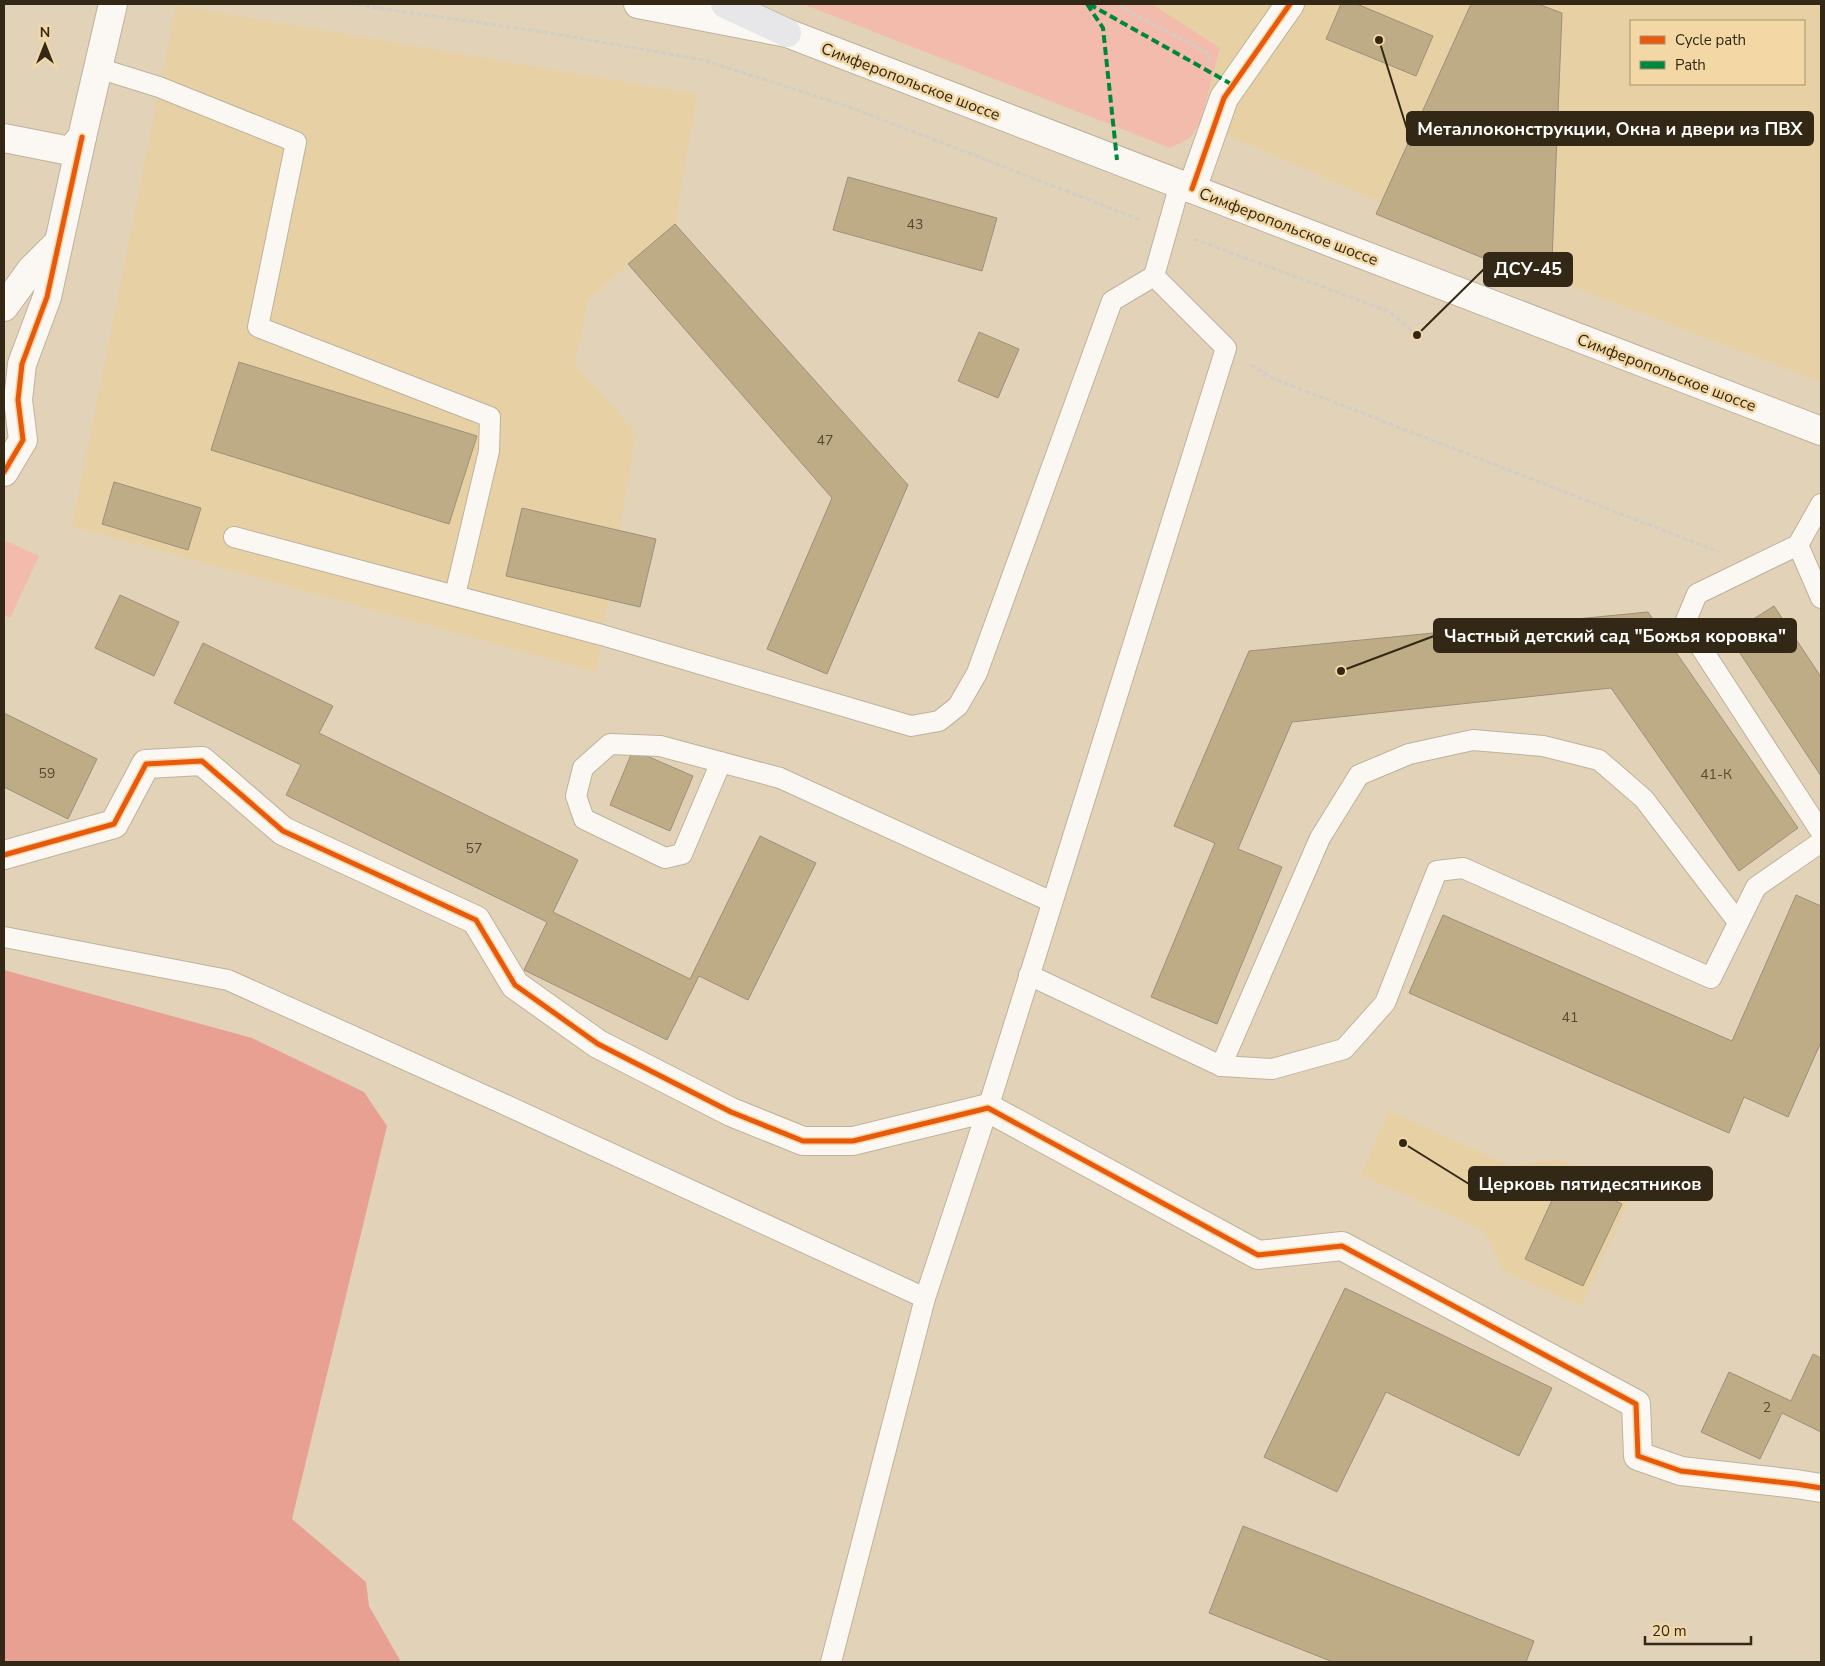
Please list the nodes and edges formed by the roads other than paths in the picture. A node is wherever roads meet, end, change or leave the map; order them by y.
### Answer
1 (113, 4) edge
2 (725, 4) edge
3 (1290, 4) edge
4 (649, 5) edge
5 (787, 34) junction
6 (98, 68) junction
7 (82, 136) junction
8 (4, 138) edge
9 (1186, 186) junction
10 (58, 242) junction
11 (1154, 276) junction
12 (4, 308) edge
13 (1821, 431) edge
14 (4, 472) edge
15 (1821, 504) edge
16 (234, 537) dead end
17 (1798, 545) junction
18 (456, 596) junction
19 (1821, 598) edge
20 (721, 762) junction
21 (1821, 832) edge
22 (1821, 842) edge
23 (4, 855) edge
24 (1052, 902) junction
25 (1738, 922) junction
26 (4, 937) edge
27 (1029, 975) junction
28 (1221, 1066) junction
29 (988, 1108) junction
30 (925, 1298) junction
31 (1821, 1488) edge
32 (831, 1662) edge

1 - 6 street
2 - 5 main road
3 - 9 street
4 - 5 street, Симферопольское шоссе
5 - 9 street, Симферопольское шоссе
6 - 7 street
6 - 18 lane
7 - 8 street
7 - 10 street
9 - 11 lane
9 - 13 street, Симферопольское шоссе
10 - 12 street
10 - 14 street
11 - 18 lane
11 - 24 lane
15 - 17 lane
16 - 18 lane
17 - 19 lane
17 - 21 lane
20 - 20 lane
20 - 24 lane
22 - 25 lane
23 - 29 street
24 - 27 lane
25 - 28 lane
25 - 28 lane
26 - 30 lane
27 - 28 lane
27 - 29 lane
29 - 30 lane
29 - 31 street
30 - 32 lane

